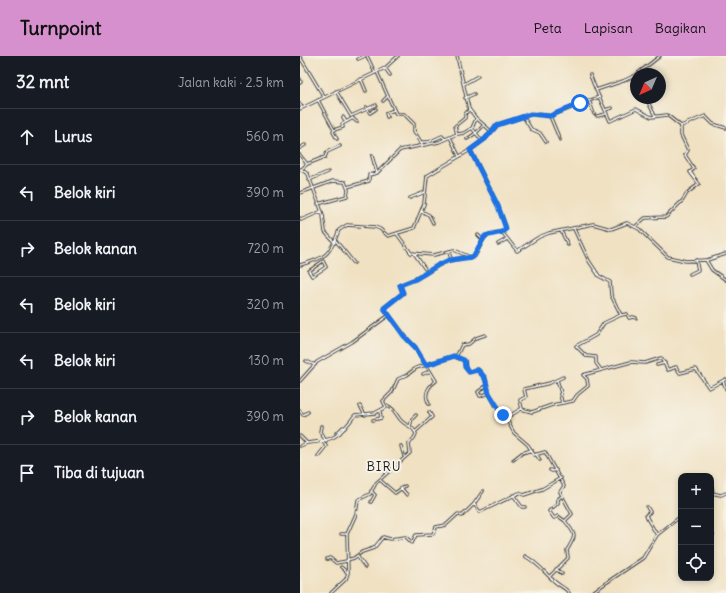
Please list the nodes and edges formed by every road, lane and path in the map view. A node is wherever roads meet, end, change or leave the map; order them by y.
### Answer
1 (366, 56) edge
2 (398, 56) edge
3 (457, 56) edge
4 (660, 56) edge
5 (300, 57) edge
6 (358, 59) dead end
7 (385, 68) junction
8 (645, 68) edge
9 (376, 73) junction
10 (390, 75) dead end
11 (590, 75) dead end
12 (478, 76) dead end
13 (630, 78) edge
14 (300, 79) edge
15 (361, 79) junction
16 (300, 83) edge
17 (463, 84) junction
18 (596, 90) junction
19 (336, 91) junction
20 (366, 91) dead end
21 (474, 94) dead end
22 (324, 97) junction
23 (387, 97) junction
24 (599, 97) junction
25 (466, 98) junction
26 (318, 100) junction
27 (589, 100) junction
28 (383, 101) dead end
29 (300, 104) edge
30 (649, 104) edge
31 (376, 105) dead end
32 (366, 107) dead end
33 (612, 108) dead end
34 (301, 109) edge
35 (367, 109) junction
36 (376, 109) dead end
37 (394, 110) junction
38 (469, 110) junction
39 (605, 110) junction
40 (594, 114) dead end
41 (606, 114) junction
42 (523, 116) junction
43 (550, 116) junction
44 (597, 116) dead end
45 (655, 116) junction
46 (343, 117) dead end
47 (352, 117) junction
48 (387, 117) dead end
49 (477, 119) junction
50 (346, 122) junction
51 (357, 122) dead end
52 (484, 125) junction
53 (681, 126) junction
54 (472, 128) junction
55 (726, 128) edge
56 (334, 130) junction
57 (491, 131) junction
58 (476, 133) junction
59 (458, 134) junction
60 (450, 137) junction
61 (337, 139) dead end
62 (445, 139) junction
63 (467, 139) dead end
64 (560, 140) dead end
65 (482, 141) junction
66 (546, 142) dead end
67 (422, 143) junction
68 (305, 145) dead end
69 (340, 146) dead end
70 (300, 148) edge
71 (470, 150) junction
72 (300, 154) edge
73 (372, 156) dead end
74 (459, 156) junction
75 (307, 164) junction
76 (301, 169) edge
77 (328, 172) dead end
78 (377, 172) junction
79 (309, 180) junction
80 (347, 187) junction
81 (312, 188) junction
82 (425, 192) junction
83 (300, 193) edge
84 (410, 198) dead end
85 (318, 204) junction
86 (322, 211) junction
87 (421, 211) junction
88 (300, 218) edge
89 (433, 223) dead end
90 (635, 227) junction
91 (574, 229) junction
92 (561, 231) junction
93 (502, 232) junction
94 (397, 234) junction
95 (478, 235) dead end
96 (482, 239) junction
97 (507, 239) junction
98 (335, 242) junction
99 (498, 244) dead end
100 (568, 245) dead end
101 (449, 252) junction
102 (414, 253) junction
103 (726, 254) edge
104 (467, 257) junction
105 (451, 259) junction
106 (696, 260) junction
107 (707, 260) junction
108 (314, 261) junction
109 (354, 263) dead end
110 (300, 265) edge
111 (316, 265) junction
112 (426, 269) dead end
113 (690, 274) dead end
114 (726, 280) edge
115 (389, 315) junction
116 (621, 315) junction
117 (636, 318) dead end
118 (485, 335) dead end
119 (456, 357) junction
120 (306, 361) dead end
121 (665, 363) junction
122 (315, 365) junction
123 (426, 365) junction
124 (657, 366) dead end
125 (601, 370) junction
126 (430, 371) junction
127 (423, 374) dead end
128 (563, 377) dead end
129 (726, 379) edge
130 (557, 380) junction
131 (300, 381) edge
132 (723, 381) junction
133 (486, 386) junction
134 (726, 389) edge
135 (489, 393) junction
136 (562, 403) junction
137 (429, 404) dead end
138 (360, 406) dead end
139 (386, 406) junction
140 (522, 408) junction
141 (300, 411) edge
142 (380, 411) junction
143 (308, 412) dead end
144 (429, 412) dead end
145 (365, 415) junction
146 (416, 415) dead end
147 (506, 418) junction
148 (373, 420) dead end
149 (321, 426) dead end
150 (410, 426) junction
151 (340, 432) junction
152 (415, 432) junction
153 (336, 433) dead end
154 (300, 436) edge
155 (325, 442) junction
156 (307, 443) junction
157 (300, 446) edge
158 (401, 446) dead end
159 (532, 450) junction
160 (536, 454) junction
161 (318, 456) dead end
162 (404, 456) junction
163 (513, 460) dead end
164 (540, 460) dead end
165 (550, 470) dead end
166 (556, 470) junction
167 (561, 478) junction
168 (380, 480) junction
169 (405, 486) dead end
170 (400, 488) junction
171 (484, 491) dead end
172 (371, 492) junction
173 (714, 493) edge
174 (726, 494) edge
175 (407, 495) dead end
176 (513, 496) junction
177 (562, 496) junction
178 (371, 502) dead end
179 (474, 504) junction
180 (525, 507) dead end
181 (647, 507) dead end
182 (678, 518) edge
183 (566, 521) junction
184 (341, 534) dead end
185 (347, 534) junction
186 (657, 535) junction
187 (357, 556) junction
188 (525, 556) dead end
189 (326, 559) dead end
190 (347, 561) junction
191 (340, 567) dead end
192 (365, 567) dead end
193 (556, 569) junction
194 (348, 573) junction
195 (562, 574) dead end
196 (550, 576) junction
197 (331, 593) edge
198 (569, 593) edge
199 (591, 593) edge

1 - 6 street
1 - 9 street
2 - 7 street
3 - 17 street
4 - 8 street
5 - 22 street
7 - 9 street
7 - 10 street
9 - 15 street
9 - 23 street
11 - 18 street
12 - 17 street
13 - 18 street
14 - 16 street
15 - 19 street
15 - 20 street
17 - 25 street
18 - 24 street
19 - 22 street
19 - 47 street
21 - 25 street
22 - 26 street
23 - 28 street
23 - 37 street
24 - 27 street
24 - 39 street
25 - 38 street
26 - 34 street
26 - 56 street
27 - 40 street
27 - 43 street
29 - 34 street
30 - 45 street
31 - 35 street
32 - 35 street
33 - 39 street
35 - 36 street
35 - 47 street
37 - 48 street
37 - 67 street
38 - 49 street
38 - 59 street
39 - 41 street
41 - 44 street
41 - 45 street
42 - 43 street
42 - 57 street
42 - 66 street
43 - 64 street
45 - 53 street
46 - 50 street
47 - 50 street
47 - 51 street
49 - 52 street
49 - 54 street
50 - 56 street
52 - 57 street
52 - 58 street
53 - 55 street
53 - 90 street
54 - 58 street
54 - 59 street
56 - 61 street
57 - 65 street
58 - 63 street
58 - 65 street
59 - 60 street
60 - 62 street
60 - 74 street
62 - 67 street
62 - 67 street
65 - 71 street
67 - 78 street
68 - 70 street
69 - 75 street
71 - 74 street
71 - 93 street
72 - 75 street
73 - 78 street
74 - 82 street
75 - 76 street
76 - 79 street
77 - 79 street
78 - 80 street
79 - 81 street
80 - 81 street
80 - 85 street
81 - 83 street
81 - 85 street
82 - 84 street
82 - 87 street
85 - 86 street
86 - 88 street
86 - 98 street
87 - 89 street
87 - 94 street
90 - 91 street
90 - 106 street
91 - 92 street
91 - 116 street
92 - 97 street
92 - 100 street
93 - 96 street
93 - 97 street
94 - 98 street
94 - 102 street
95 - 96 street
96 - 104 street
97 - 99 street
98 - 108 street
98 - 109 street
101 - 102 street
101 - 104 street
101 - 105 street
102 - 112 street
103 - 107 street
104 - 105 street
105 - 115 street
106 - 107 street
106 - 113 street
107 - 114 street
108 - 110 street
108 - 111 street
111 - 111 street
115 - 122 street
115 - 123 street
116 - 117 street
116 - 125 street
118 - 119 street
119 - 123 street
119 - 133 street
120 - 122 street
121 - 124 street
121 - 125 street
121 - 132 street
122 - 131 street
123 - 126 street
123 - 139 street
125 - 136 street
126 - 127 street
126 - 137 street
128 - 130 street
129 - 132 street
130 - 136 street
130 - 140 street
132 - 134 street
133 - 135 street
133 - 135 street
135 - 147 street
136 - 140 street
138 - 145 street
139 - 142 street
139 - 150 street
140 - 147 street
141 - 143 street
142 - 145 street
142 - 148 street
144 - 152 street
145 - 151 street
146 - 150 street
147 - 159 street
149 - 155 street
150 - 152 street
151 - 153 street
151 - 155 street
152 - 162 street
154 - 156 street
155 - 156 street
155 - 161 street
156 - 157 street
158 - 162 street
159 - 160 street
159 - 163 street
160 - 164 street
160 - 166 street
162 - 168 street
165 - 166 street
166 - 167 street
167 - 176 street
167 - 177 street
168 - 170 street
168 - 172 street
169 - 170 street
170 - 175 street
171 - 179 street
172 - 178 street
172 - 185 street
173 - 174 street
176 - 179 street
176 - 180 street
177 - 183 street
177 - 183 street
179 - 187 street
181 - 186 street
182 - 186 street
183 - 193 street
184 - 185 street
185 - 190 street
186 - 199 street
187 - 190 street
187 - 192 street
188 - 196 street
189 - 190 street
190 - 194 street
191 - 194 street
193 - 195 street
193 - 196 street
194 - 197 street
196 - 198 street

